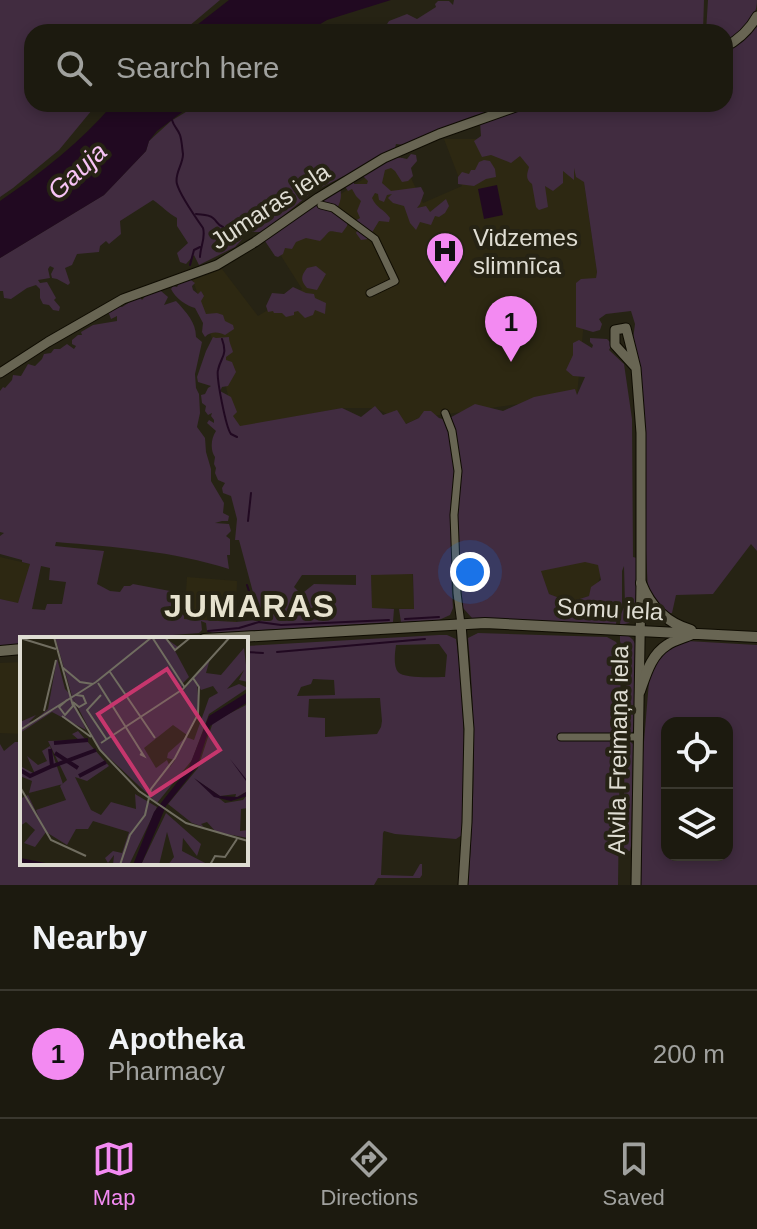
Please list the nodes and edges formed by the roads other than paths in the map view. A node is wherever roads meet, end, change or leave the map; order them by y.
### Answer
1 (757, 16) edge
2 (733, 41) edge
3 (501, 112) edge
4 (321, 205) dead end
5 (370, 293) dead end
6 (626, 328) dead end
7 (0, 373) edge
8 (445, 413) dead end
9 (641, 583) junction
10 (461, 624) junction
11 (641, 631) junction
12 (693, 633) junction
13 (717, 635) junction
14 (238, 637) edge
15 (757, 637) edge
16 (20, 649) edge
17 (0, 651) edge
18 (640, 691) junction
19 (561, 737) dead end
20 (639, 737) junction
21 (463, 885) edge
22 (636, 885) edge

1 - 2 street
3 - 7 street, Jumaras iela
4 - 5 street
6 - 9 street, Alvila Freimaņa iela
8 - 10 street
9 - 11 street, Alvila Freimaņa iela
9 - 13 main road
10 - 11 main road, Somu iela
10 - 14 main road, Somu iela
10 - 21 street
11 - 12 main road, Somu iela
11 - 18 street, Alvila Freimaņa iela
12 - 13 main road, Somu iela
12 - 18 main road
13 - 15 main road, Somu iela
16 - 17 main road
18 - 20 street, Alvila Freimaņa iela
19 - 20 street
20 - 22 street, Alvila Freimaņa iela

